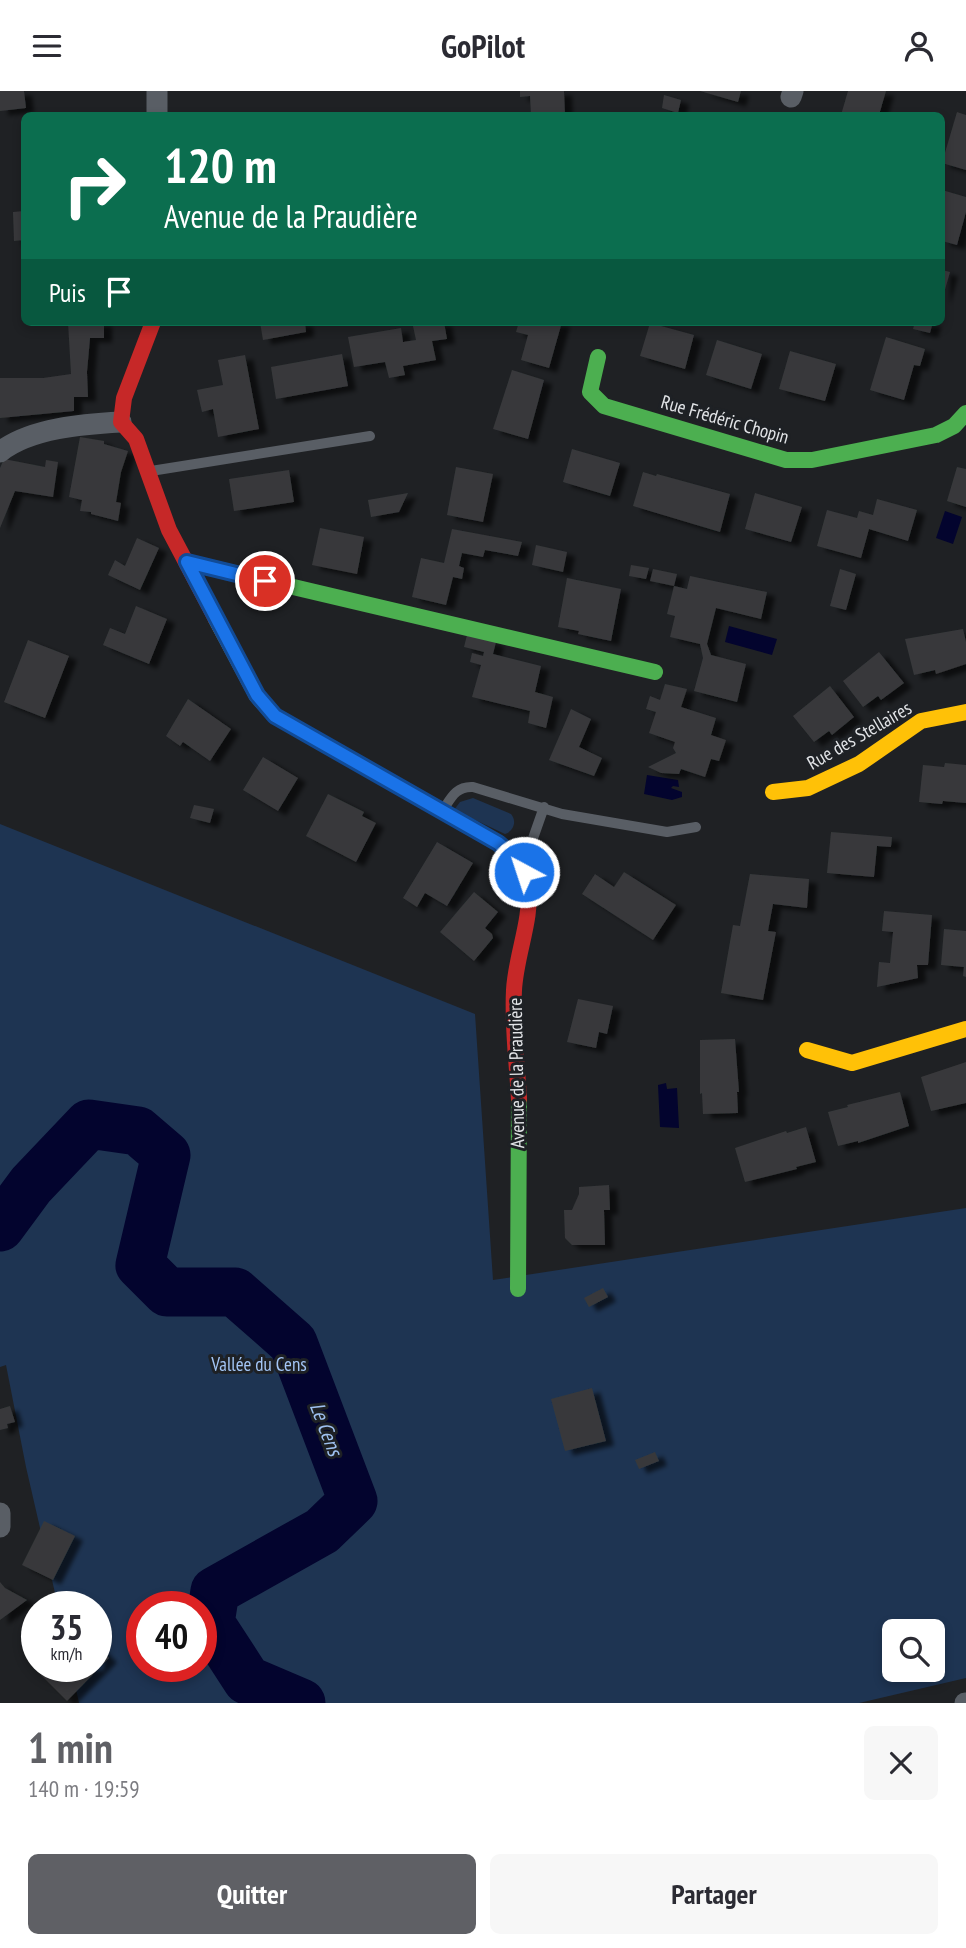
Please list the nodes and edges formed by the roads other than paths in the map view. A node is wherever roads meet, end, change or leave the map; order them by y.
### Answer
1 (157, 91) edge
2 (157, 112) edge
3 (151, 326) edge
4 (598, 358) dead end
5 (966, 413) edge
6 (121, 422) junction
7 (370, 436) dead end
8 (0, 452) edge
9 (148, 471) junction
10 (187, 562) junction
11 (655, 672) dead end
12 (966, 712) edge
13 (773, 793) dead end
14 (544, 807) junction
15 (443, 811) junction
16 (696, 827) dead end
17 (522, 868) junction
18 (966, 1029) edge
19 (807, 1050) dead end
20 (518, 1289) dead end
21 (0, 1513) edge
22 (0, 1527) edge

1 - 2 street
3 - 6 street
4 - 5 street, Rue Frédéric Chopin
6 - 8 street
6 - 9 street
7 - 9 lane
9 - 10 street
10 - 11 street
10 - 15 street
12 - 13 street, Rue des Stellaires
14 - 15 lane
14 - 16 lane
14 - 17 lane
15 - 17 street
17 - 20 street, Avenue de la Praudière
18 - 19 street
21 - 22 street

